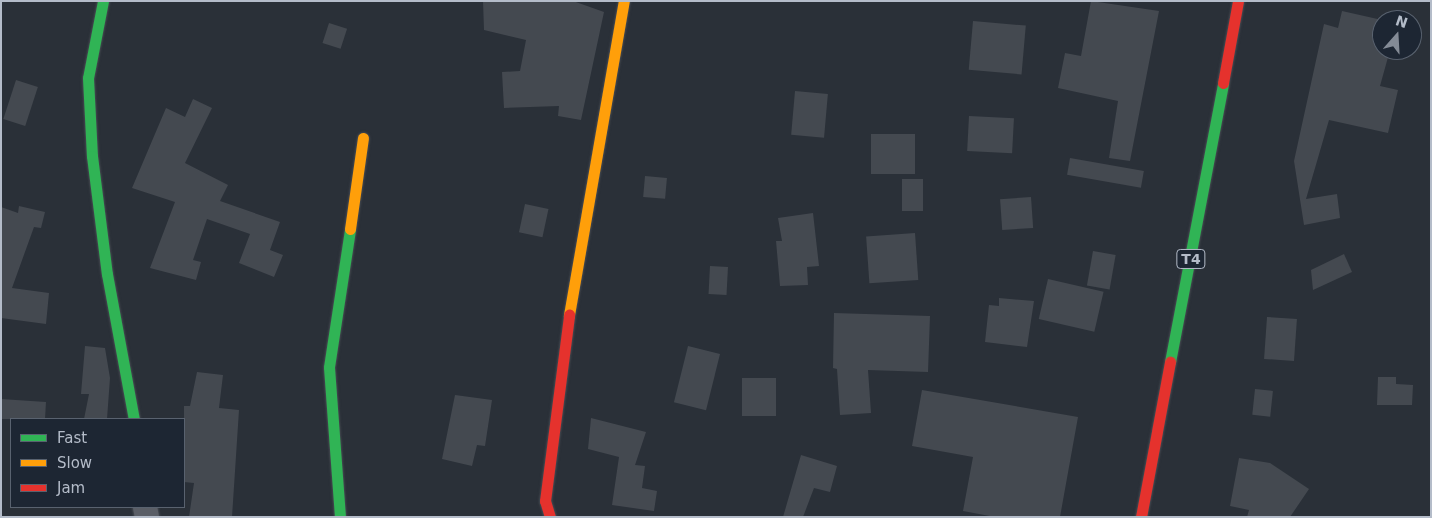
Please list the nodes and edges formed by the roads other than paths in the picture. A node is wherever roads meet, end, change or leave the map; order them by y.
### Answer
1 (103, 1) edge
2 (624, 1) edge
3 (1238, 1) edge
4 (363, 138) dead end
5 (134, 418) edge
6 (340, 517) edge
7 (550, 517) edge
8 (1141, 517) edge

1 - 5 main road
2 - 7 main road
3 - 8 main road, T4
4 - 6 main road

